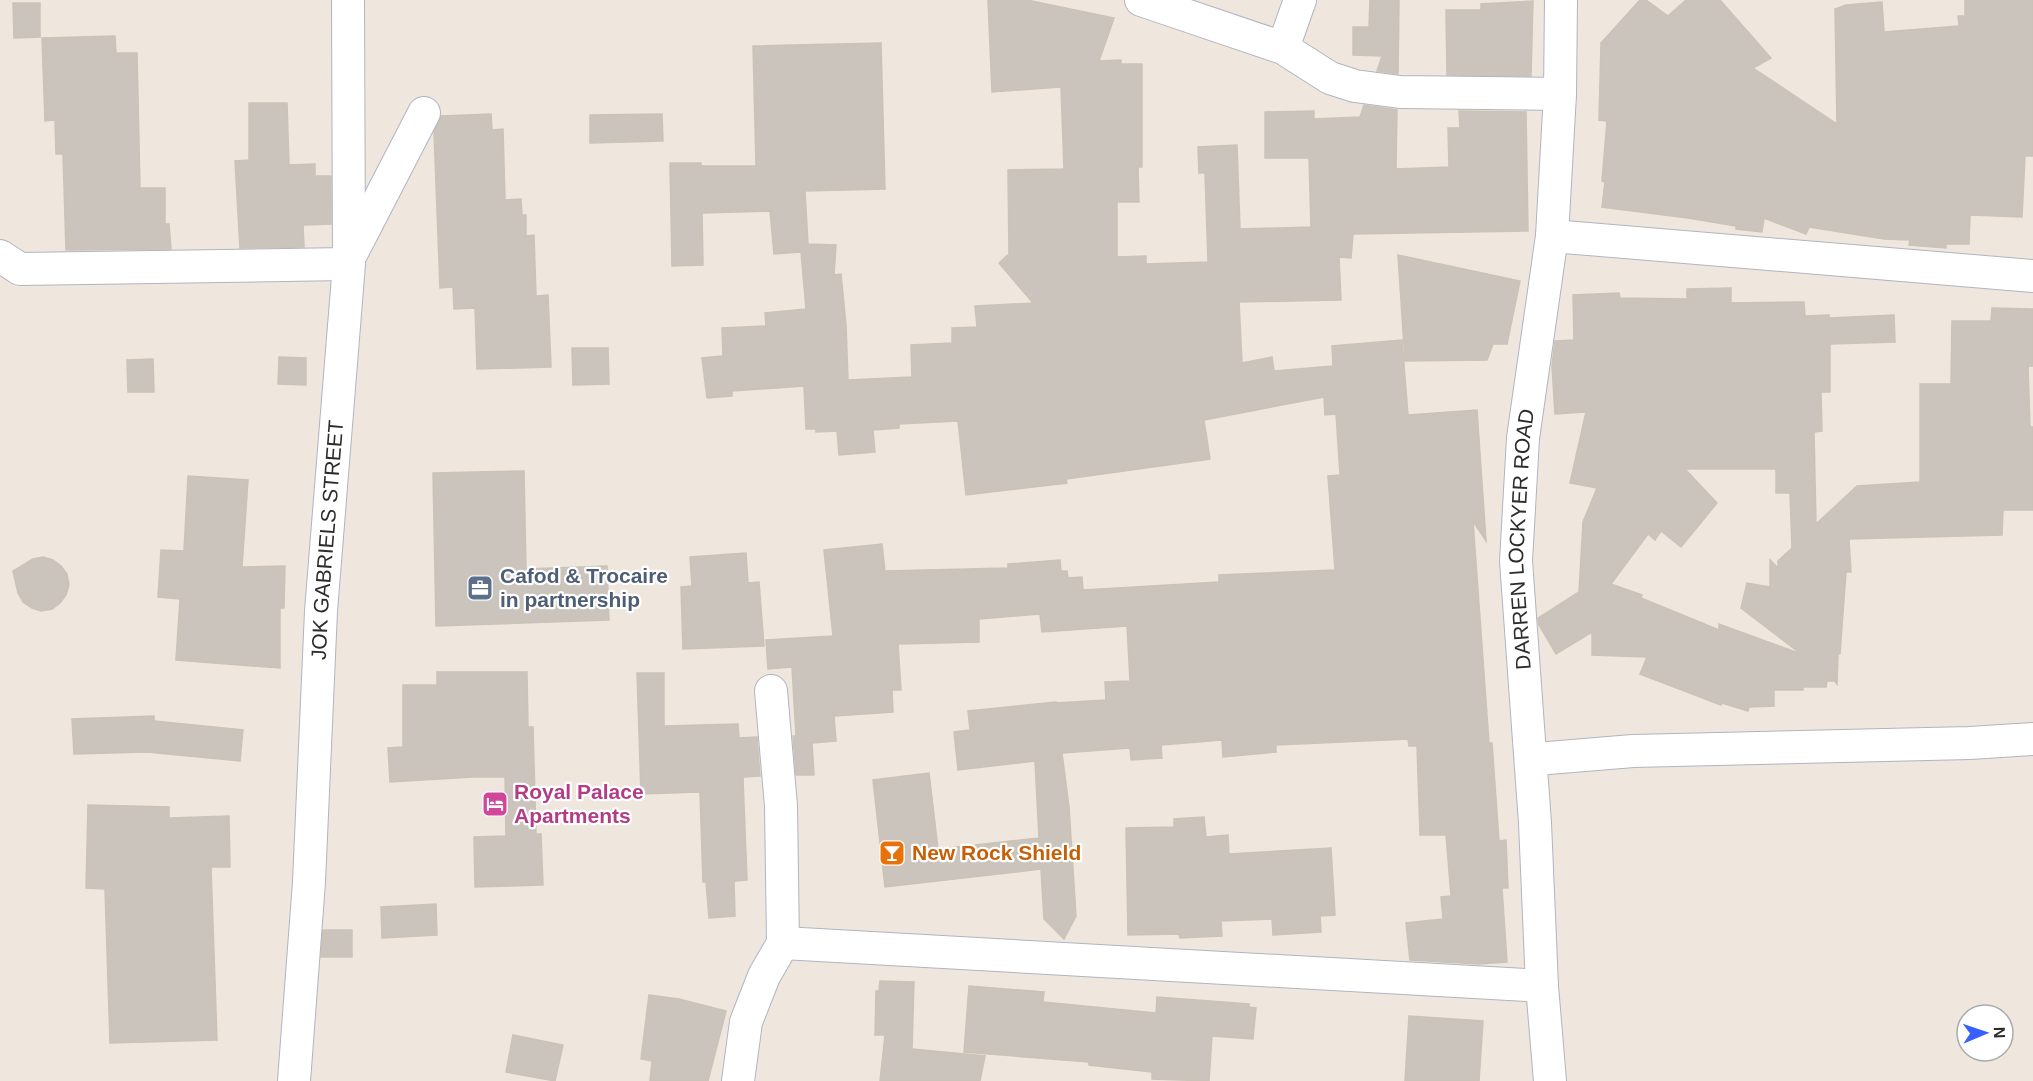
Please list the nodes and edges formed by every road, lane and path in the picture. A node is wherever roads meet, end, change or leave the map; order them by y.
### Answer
1 (348, 0) edge
2 (1141, 0) edge
3 (1300, 0) edge
4 (1561, 0) edge
5 (1283, 48) junction
6 (1560, 94) junction
7 (424, 113) dead end
8 (1552, 236) junction
9 (0, 256) edge
10 (2033, 276) edge
11 (771, 691) dead end
12 (2033, 739) edge
13 (1536, 759) dead end
14 (783, 943) junction
15 (1542, 986) junction
16 (294, 1081) edge
17 (738, 1081) edge
18 (1550, 1081) edge

1 - 16 street, JOK GABRIELS STREET
2 - 5 street
3 - 5 street
4 - 6 street, DARREN LOCKYER ROAD
5 - 6 street
6 - 8 street, DARREN LOCKYER ROAD
7 - 9 street
8 - 10 street
8 - 15 street, DARREN LOCKYER ROAD
11 - 14 street
12 - 13 street
14 - 15 street
14 - 17 street
15 - 18 street, DARREN LOCKYER ROAD

